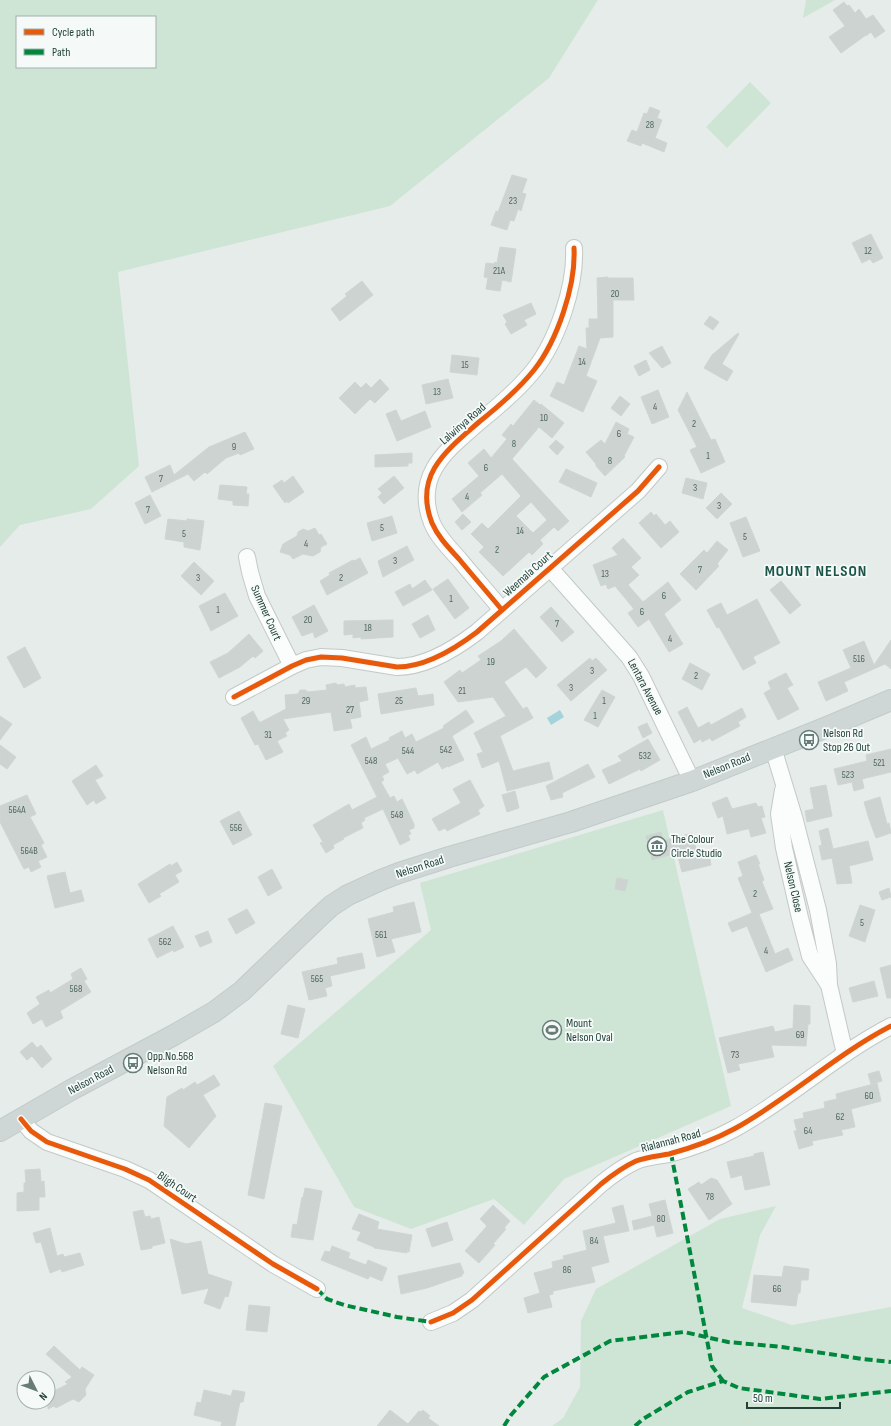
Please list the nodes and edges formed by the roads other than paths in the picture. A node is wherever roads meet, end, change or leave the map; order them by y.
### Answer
1 (574, 248) dead end
2 (659, 467) dead end
3 (247, 557) dead end
4 (550, 567) junction
5 (502, 610) junction
6 (292, 666) junction
7 (234, 697) dead end
8 (891, 700) edge
9 (773, 748) junction
10 (692, 781) junction
11 (891, 1026) edge
12 (845, 1054) junction
13 (21, 1119) junction
14 (0, 1131) edge
15 (317, 1289) dead end
16 (431, 1322) dead end

1 - 5 street, Lalwinya Road
2 - 4 street, Weemala Court
3 - 6 street, Summer Court
4 - 5 street, Weemala Court
4 - 10 street, Lentara Avenue
5 - 6 street, Weemala Court
6 - 7 street, Weemala Court
8 - 9 main road, Nelson Road
9 - 10 main road, Nelson Road
9 - 12 street, Nelson Close
10 - 13 main road, Nelson Road
11 - 12 street, Rialannah Road
12 - 16 street, Rialannah Road
13 - 14 main road, Nelson Road
13 - 15 street, Bligh Court

